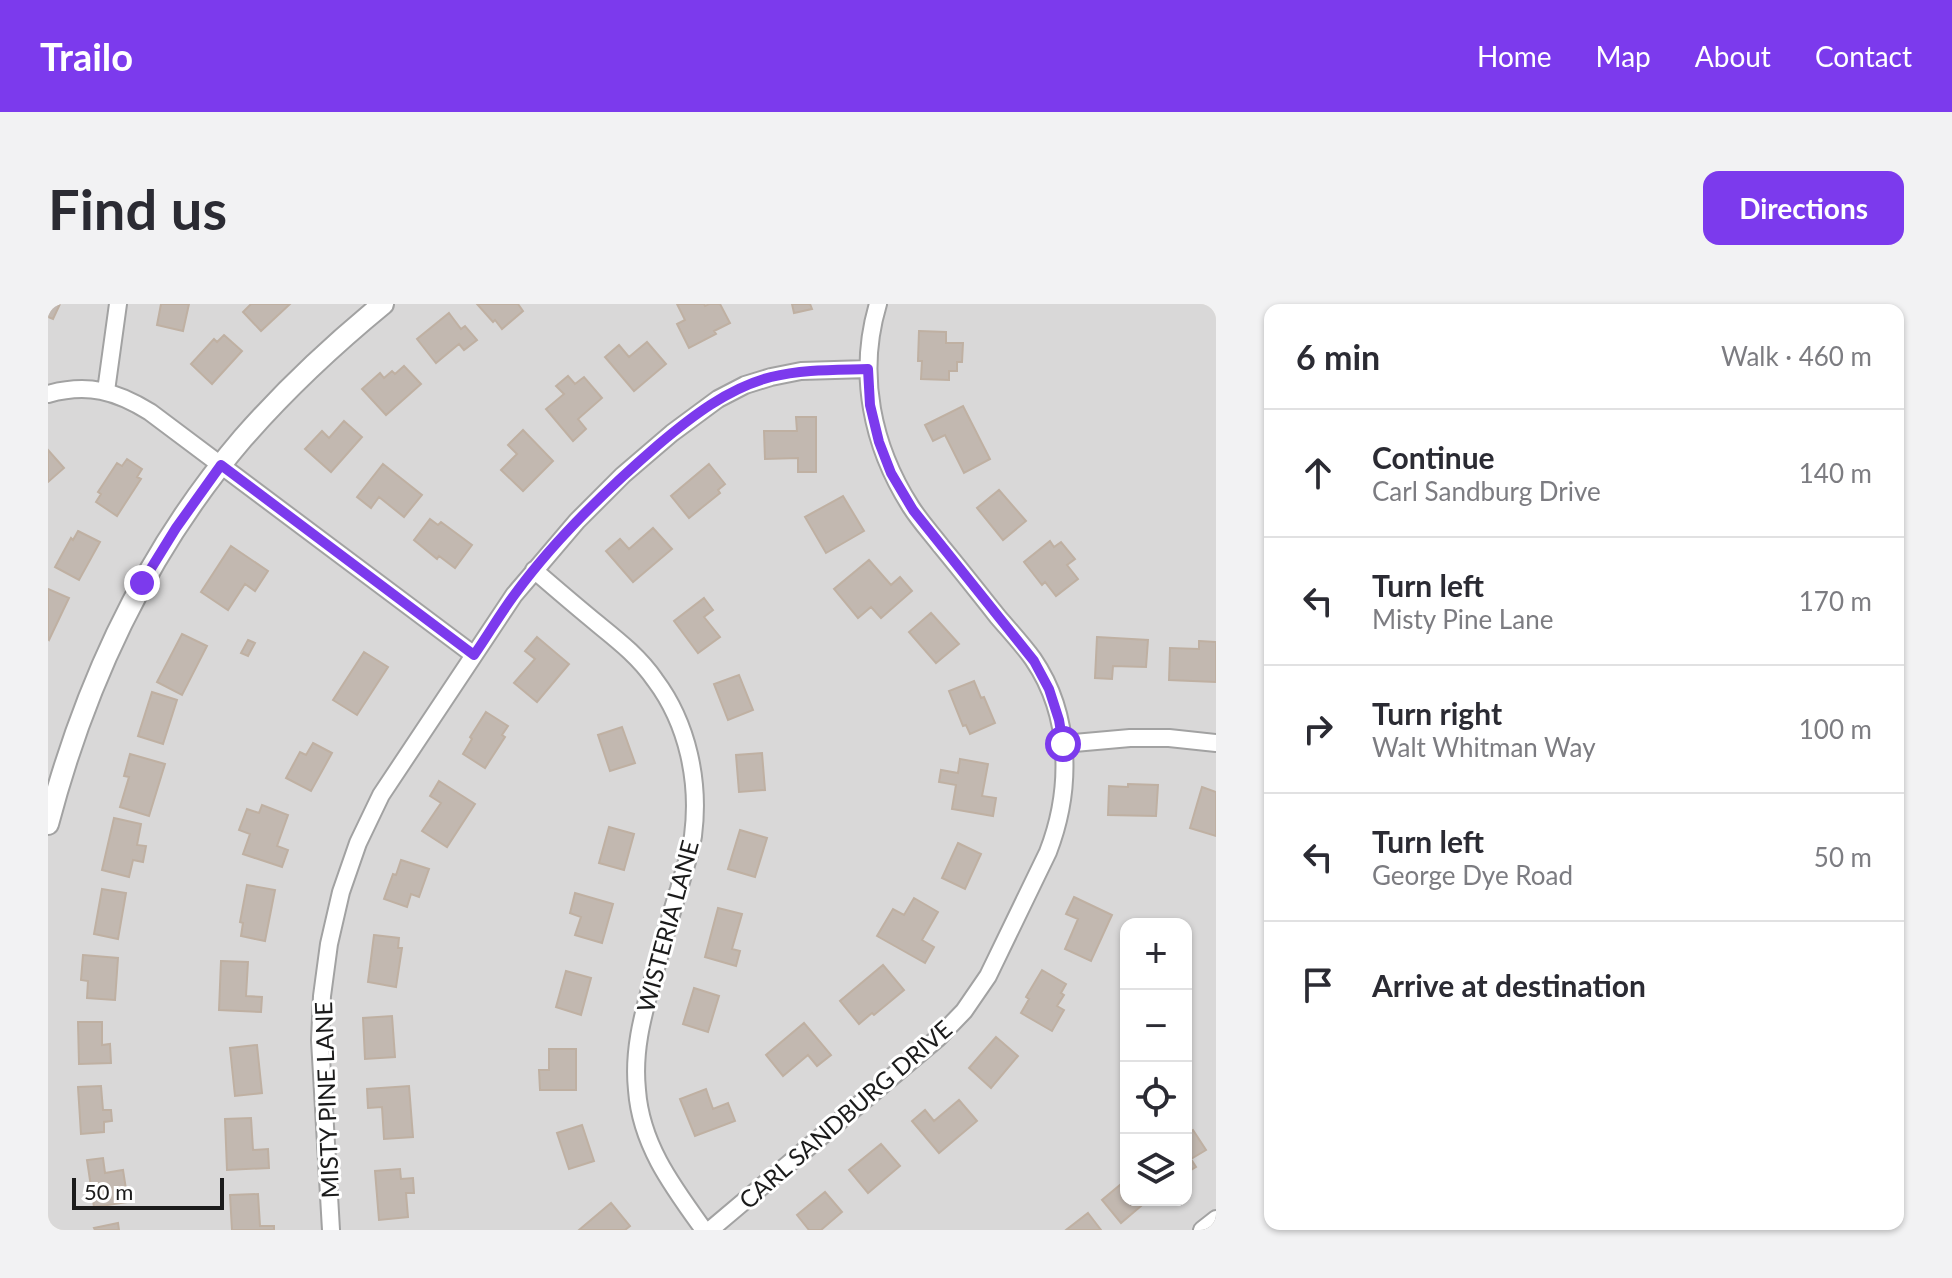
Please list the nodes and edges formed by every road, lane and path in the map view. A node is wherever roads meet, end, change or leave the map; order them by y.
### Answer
1 (118, 304) edge
2 (383, 304) edge
3 (878, 304) edge
4 (868, 369) junction
5 (106, 391) junction
6 (48, 394) edge
7 (221, 465) junction
8 (534, 570) junction
9 (474, 655) junction
10 (1216, 743) edge
11 (1063, 744) junction
12 (48, 824) edge
13 (1216, 1219) edge
14 (331, 1230) edge
15 (707, 1230) edge
16 (1202, 1230) edge

1 - 5 street
2 - 7 street
3 - 4 street, CARL SANDBURG DRIVE
4 - 8 street, MISTY PINE LANE
4 - 11 street, CARL SANDBURG DRIVE
5 - 6 street
5 - 7 street
7 - 9 street
7 - 12 street
8 - 9 street, MISTY PINE LANE
8 - 15 street, WISTERIA LANE
9 - 14 street, MISTY PINE LANE
10 - 11 street
11 - 15 street, CARL SANDBURG DRIVE
13 - 16 street

